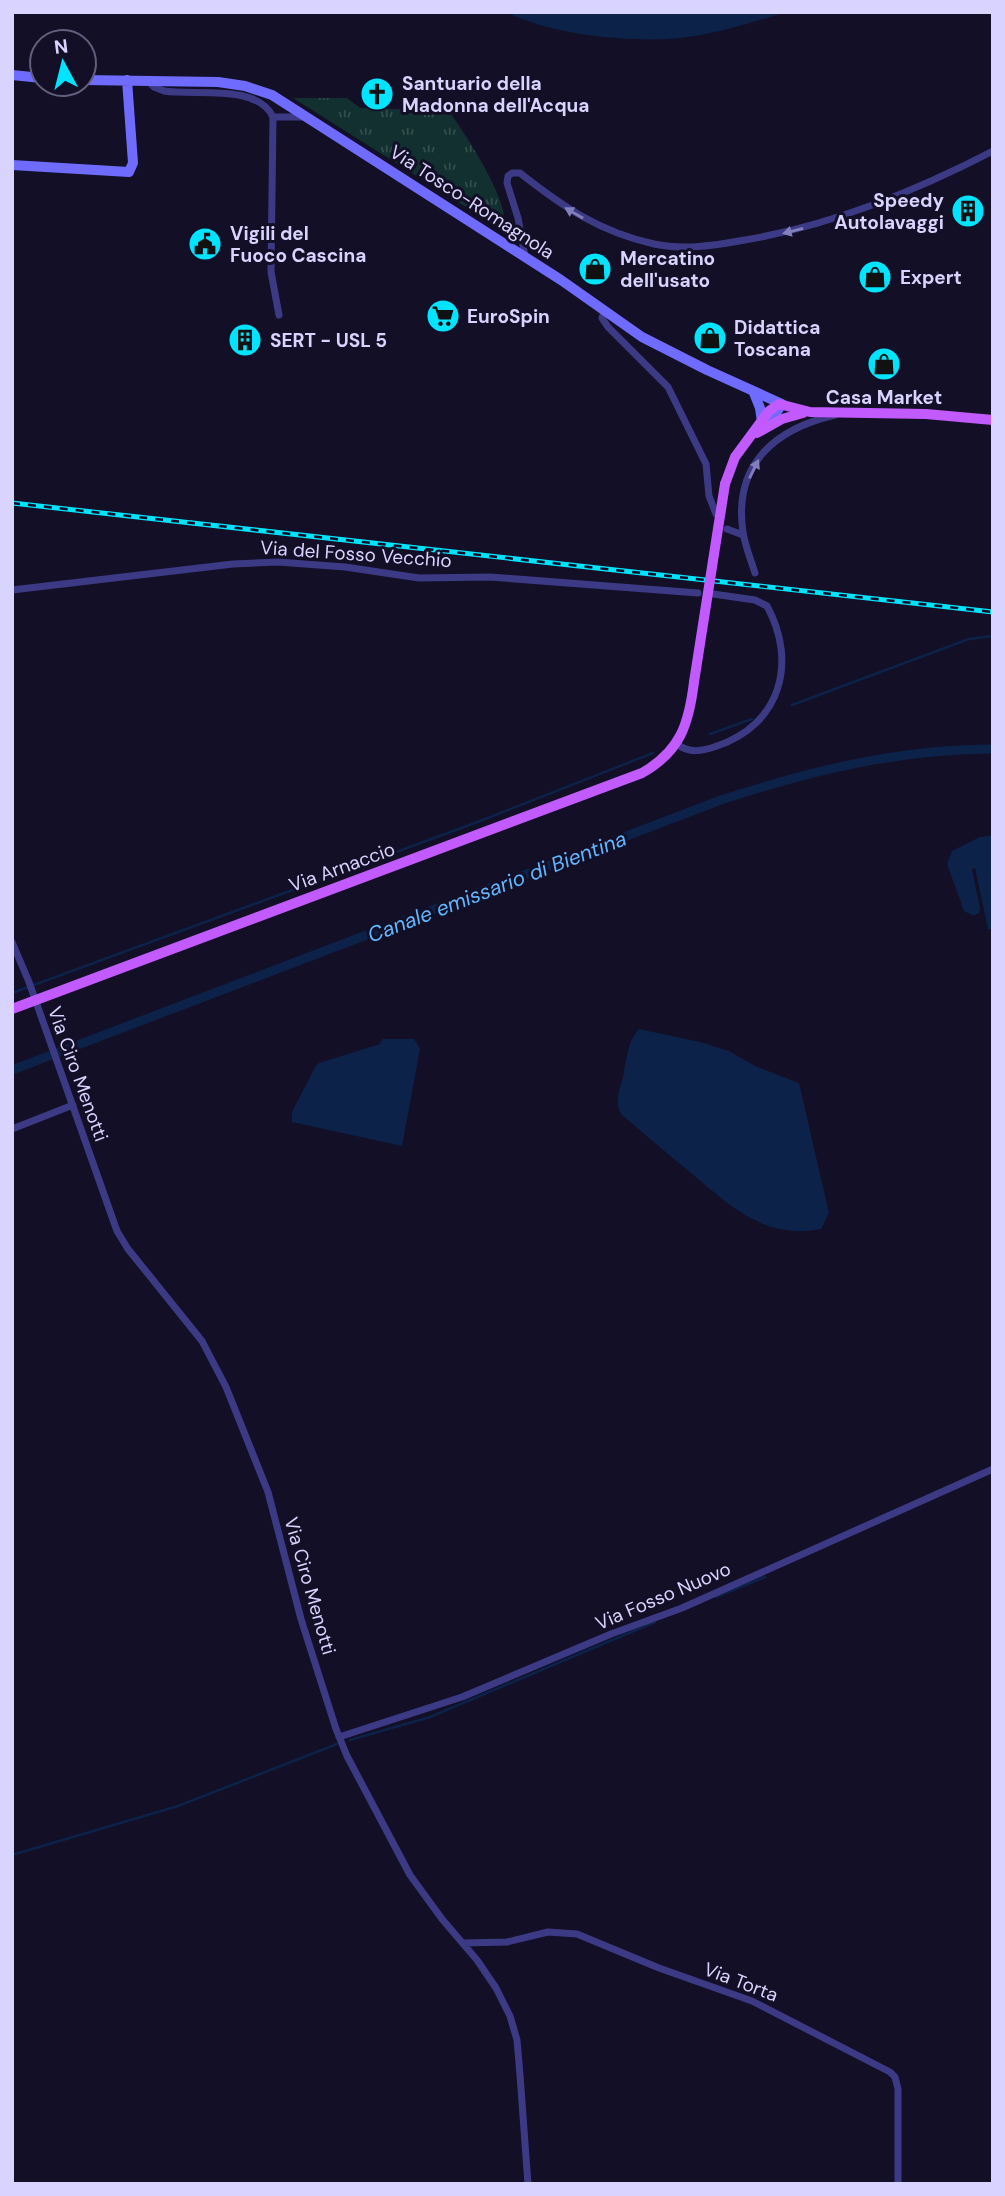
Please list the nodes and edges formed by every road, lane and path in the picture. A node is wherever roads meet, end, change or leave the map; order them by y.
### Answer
1 (98, 80) edge
2 (127, 80) junction
3 (148, 81) junction
4 (273, 117) junction
5 (309, 118) junction
6 (993, 151) edge
7 (12, 164) edge
8 (525, 256) junction
9 (605, 310) junction
10 (279, 314) dead end
11 (754, 393) junction
12 (782, 404) junction
13 (810, 412) junction
14 (843, 414) junction
15 (993, 420) edge
16 (764, 424) junction
17 (716, 514) dead end
18 (727, 529) dead end
19 (743, 535) junction
20 (755, 573) dead end
21 (12, 590) edge
22 (698, 593) dead end
23 (713, 594) dead end
24 (677, 744) junction
25 (12, 942) edge
26 (32, 991) junction
27 (12, 1009) edge
28 (73, 1105) junction
29 (12, 1129) edge
30 (993, 1469) edge
31 (339, 1737) junction
32 (463, 1943) junction
33 (528, 2184) edge
34 (898, 2184) edge

1 - 2 main road, Via Tosco-Romagnola
2 - 3 main road, Via Tosco-Romagnola
2 - 7 main road
3 - 4 street
3 - 5 main road, Via Tosco-Romagnola
4 - 5 street
4 - 10 street
5 - 8 main road, Via Tosco-Romagnola
6 -> 8 street
8 - 9 main road, Via Tosco-Romagnola
9 - 11 main road, Via Tosco-Romagnola
9 - 17 street
11 - 12 main road, Via Tosco-Romagnola
11 - 16 main road
12 - 13 main road, Via Tosco-Romagnola
12 - 16 main road, Via Arnaccio
13 - 14 main road, Via Tosco-Romagnola
13 - 16 main road, Via Arnaccio
14 - 15 main road, Via Tosco-Romagnola
19 -> 14 street
16 - 24 main road, Via Arnaccio, bridge
18 - 19 street
19 - 20 street
21 - 22 street, Via del Fosso Vecchio
23 - 24 street
24 - 26 main road, Via Arnaccio
25 - 26 street, Via Ciro Menotti
26 - 27 main road, Via Arnaccio
26 - 28 street, Via Ciro Menotti
28 - 29 street
28 - 31 street, Via Ciro Menotti
30 - 31 street, Via Fosso Nuovo
31 - 32 street, Via Ciro Menotti
32 - 33 street, Via Ciro Menotti
32 - 34 street, Via Torta

